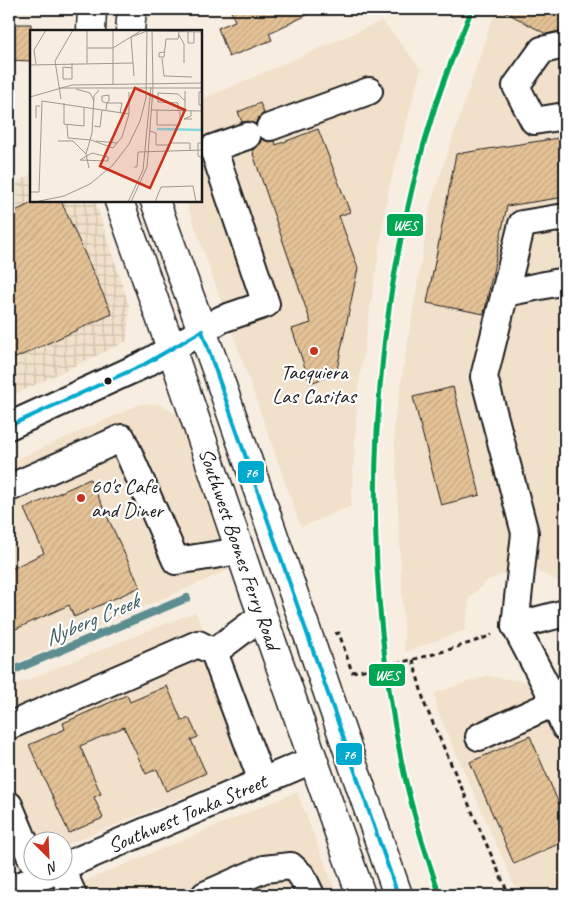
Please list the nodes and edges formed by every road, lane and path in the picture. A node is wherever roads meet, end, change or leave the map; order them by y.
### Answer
1 (92, 9) edge
2 (132, 9) edge
3 (90, 30) edge
4 (130, 30) edge
5 (565, 45) edge
6 (369, 91) dead end
7 (565, 116) edge
8 (118, 202) edge
9 (155, 202) edge
10 (565, 217) edge
11 (565, 281) edge
12 (505, 293) junction
13 (202, 331) junction
14 (172, 348) junction
15 (9, 426) edge
16 (9, 488) edge
17 (240, 551) junction
18 (565, 613) edge
19 (262, 616) junction
20 (515, 626) junction
21 (311, 644) junction
22 (214, 652) junction
23 (413, 660) junction
24 (554, 702) junction
25 (9, 726) edge
26 (565, 727) edge
27 (479, 737) dead end
28 (312, 760) junction
29 (262, 781) junction
30 (9, 805) edge
31 (25, 832) edge
32 (72, 860) edge
33 (25, 882) edge
34 (60, 882) edge
35 (9, 890) edge
36 (73, 895) edge
37 (205, 895) edge
38 (311, 895) edge
39 (361, 895) edge
40 (398, 895) edge
41 (504, 895) edge

1 - 3 main road
2 - 4 main road
5 - 7 street
6 - 13 street
8 - 14 main road, Southwest Boones Ferry Road
9 - 13 main road, Southwest Boones Ferry Road
10 - 12 street
11 - 12 street
12 - 20 street
13 - 14 street
13 - 21 main road, Southwest Boones Ferry Road
14 - 15 street
14 - 17 main road, Southwest Boones Ferry Road
16 - 17 street
17 - 19 main road, Southwest Boones Ferry Road
18 - 20 street
19 - 22 street
19 - 28 main road, Southwest Boones Ferry Road
20 - 23 path
20 - 24 street
21 - 23 path
21 - 40 main road, Southwest Boones Ferry Road
22 - 25 street
22 - 29 street
23 - 41 path
24 - 26 street
24 - 27 street
28 - 29 street, Southwest Tonka Street
28 - 39 main road, Southwest Boones Ferry Road
29 - 32 street, Southwest Tonka Street
30 - 31 street
33 - 35 street, Southwest Tonka Street
34 - 36 street
37 - 38 street

